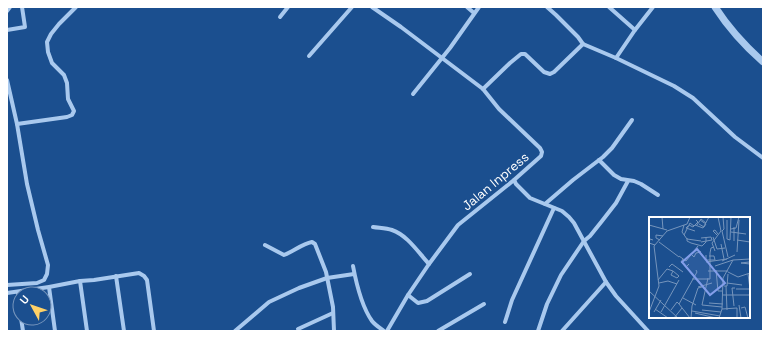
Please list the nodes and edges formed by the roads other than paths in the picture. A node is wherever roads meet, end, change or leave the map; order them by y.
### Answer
1 (10, 7) edge
2 (22, 7) edge
3 (76, 7) edge
4 (288, 7) edge
5 (352, 7) edge
6 (372, 7) edge
7 (467, 7) edge
8 (479, 7) edge
9 (546, 7) edge
10 (609, 7) edge
11 (653, 7) edge
12 (715, 7) edge
13 (7, 11) edge
14 (474, 14) junction
15 (280, 17) dead end
16 (7, 30) edge
17 (635, 30) junction
18 (583, 44) junction
19 (309, 56) dead end
20 (442, 57) junction
21 (616, 58) junction
22 (763, 62) edge
23 (7, 80) edge
24 (483, 89) junction
25 (413, 94) dead end
26 (632, 120) dead end
27 (17, 124) junction
28 (763, 158) edge
29 (599, 160) junction
30 (514, 180) junction
31 (628, 180) junction
32 (658, 195) dead end
33 (545, 204) junction
34 (554, 208) junction
35 (373, 227) dead end
36 (584, 242) junction
37 (265, 245) dead end
38 (429, 264) junction
39 (353, 266) dead end
40 (354, 274) junction
41 (470, 274) dead end
42 (116, 276) junction
43 (327, 278) junction
44 (80, 281) junction
45 (606, 282) junction
46 (7, 285) edge
47 (52, 286) edge
48 (408, 295) junction
49 (484, 304) dead end
50 (52, 313) edge
51 (333, 313) junction
52 (505, 322) dead end
53 (298, 329) dead end
54 (54, 331) edge
55 (87, 331) edge
56 (124, 331) edge
57 (154, 331) edge
58 (235, 331) edge
59 (334, 331) edge
60 (385, 331) edge
61 (438, 331) edge
62 (538, 331) edge
63 (562, 331) edge
64 (648, 331) edge

1 - 13 street
2 - 16 street
3 - 27 street
4 - 15 street
5 - 19 street
6 - 20 street, Jalan Inpress
7 - 14 street
8 - 14 street
9 - 18 street
10 - 17 street
11 - 17 street
12 - 22 street
14 - 20 street
17 - 21 street
18 - 21 street
18 - 24 street
20 - 24 street, Jalan Inpress
20 - 25 street
21 - 28 street
23 - 27 street
24 - 30 street, Jalan Inpress
26 - 29 street
27 - 46 street
29 - 31 street
29 - 33 street
30 - 33 street
30 - 38 street, Jalan Inpress
31 - 32 street
31 - 36 street
33 - 34 street
34 - 36 street
34 - 52 street
35 - 38 street
36 - 45 street
36 - 62 street
37 - 43 street
38 - 48 street, Jalan Inpress
39 - 40 street
40 - 43 street
40 - 60 street
41 - 48 street
42 - 44 street
42 - 56 street
42 - 57 street
43 - 51 street
43 - 58 street
44 - 47 street
44 - 55 street
45 - 63 street
45 - 64 street
48 - 60 street, Jalan Inpress
49 - 61 street
50 - 54 street
51 - 53 street
51 - 59 street

